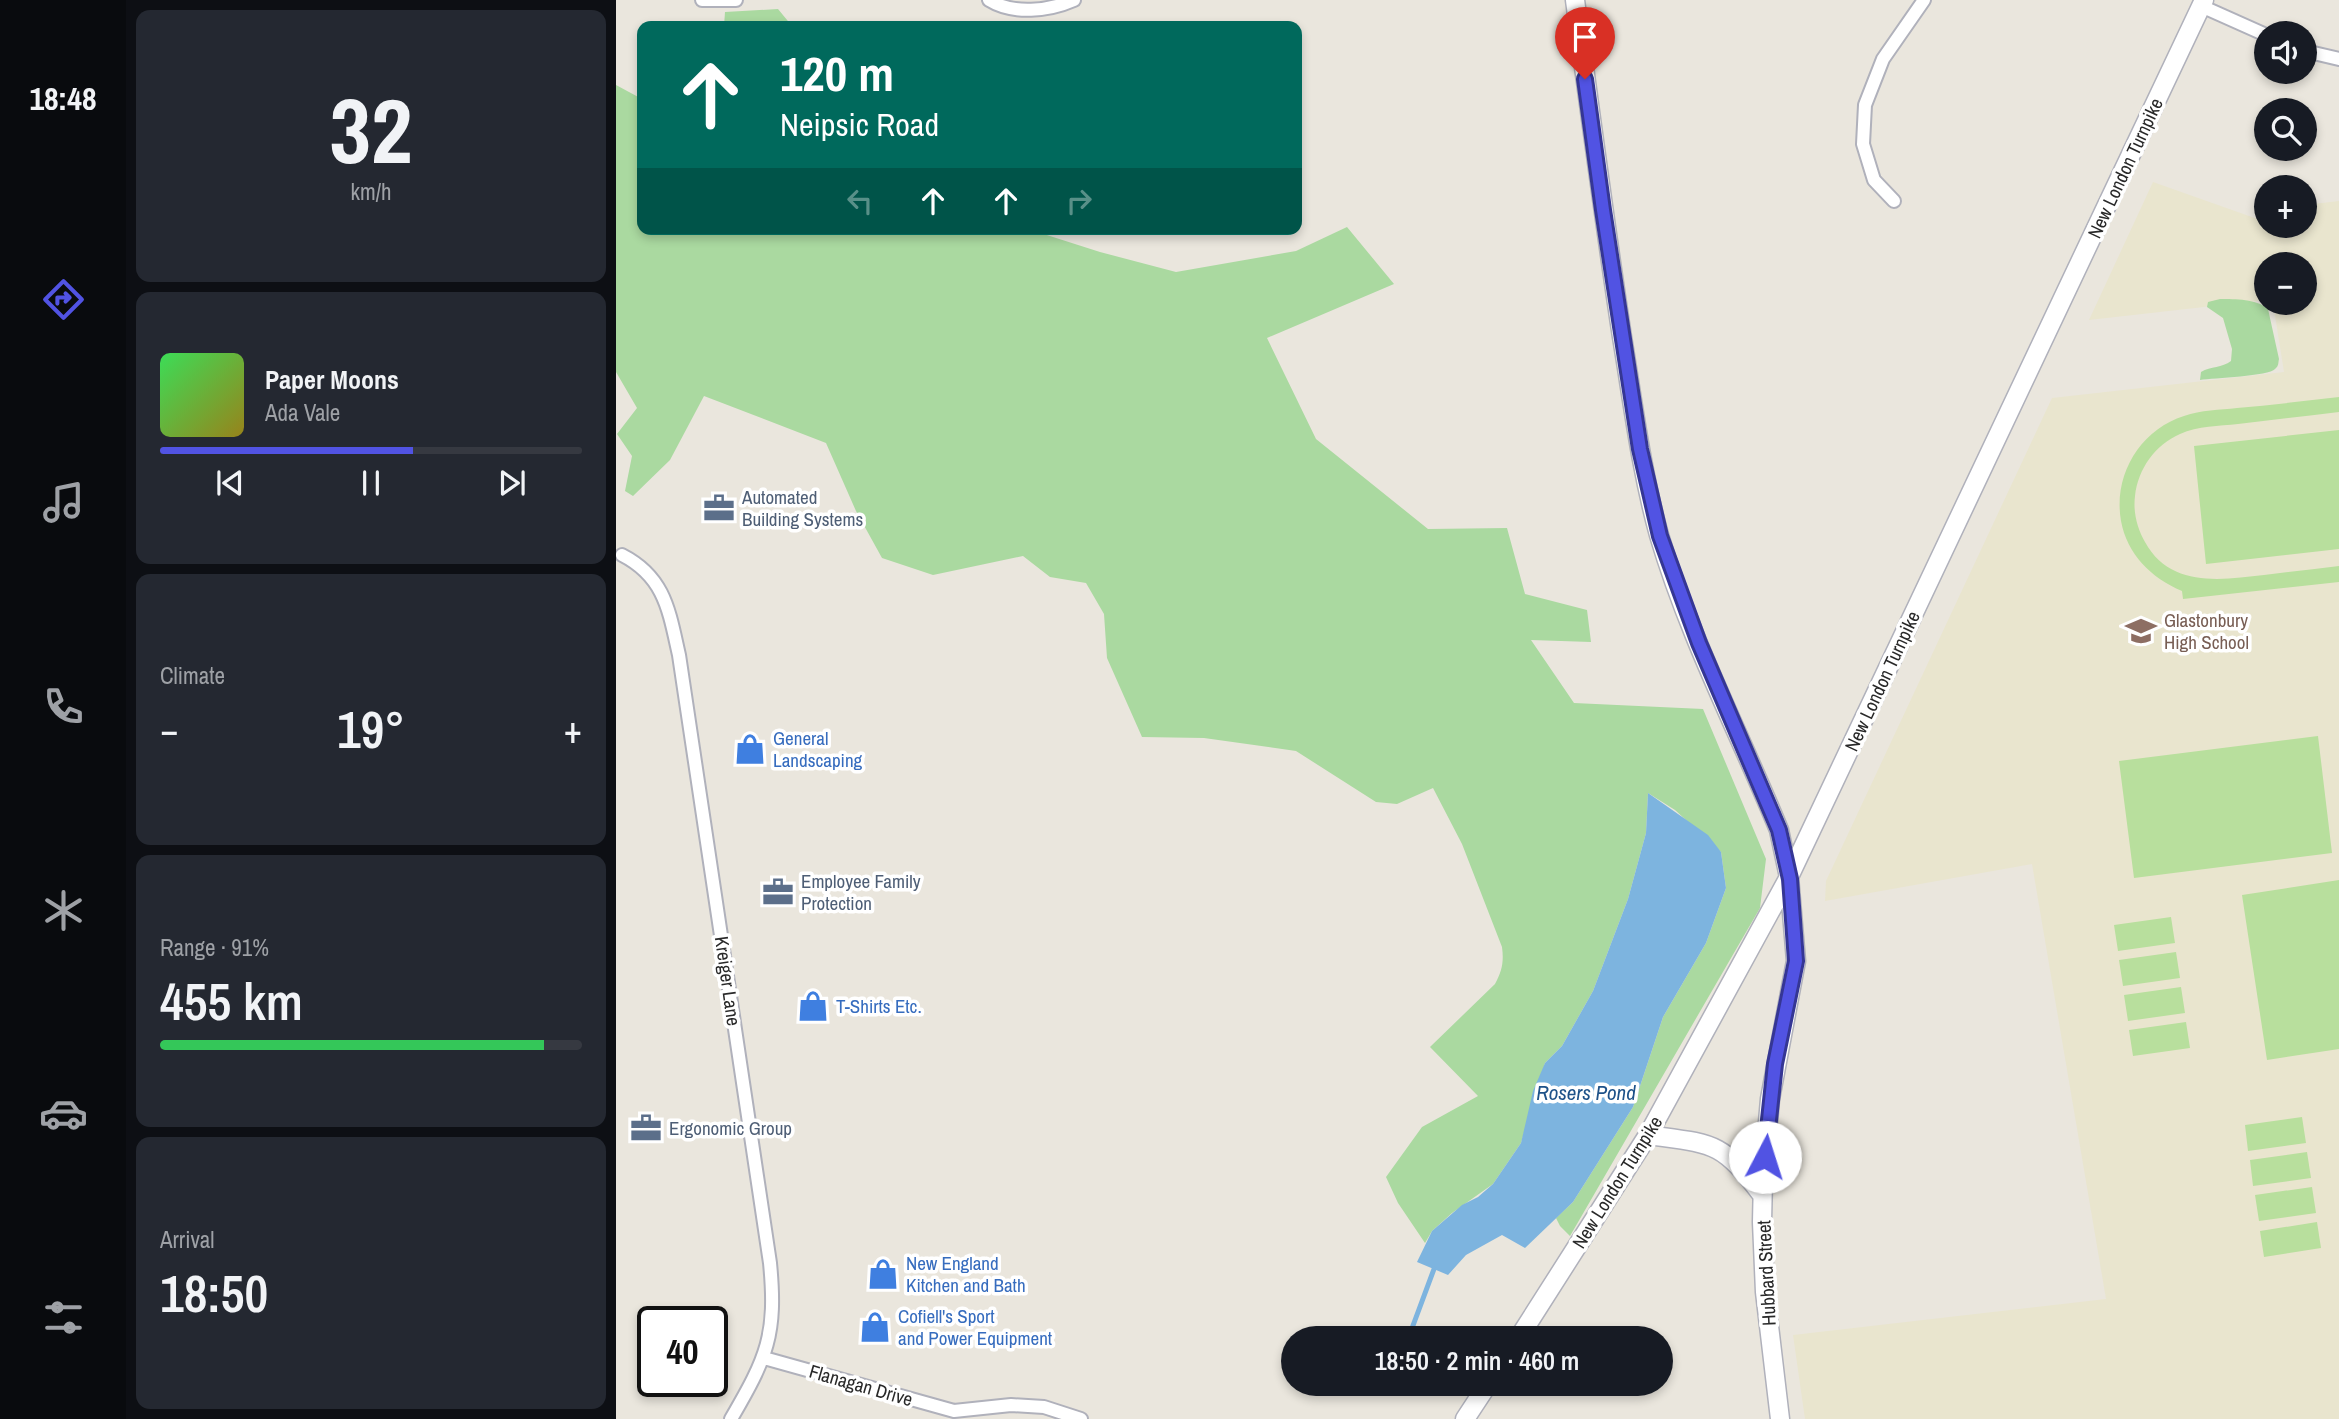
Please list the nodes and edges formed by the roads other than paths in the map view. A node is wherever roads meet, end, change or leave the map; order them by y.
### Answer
1 (702, 0) edge
2 (736, 0) edge
3 (989, 0) edge
4 (1074, 0) edge
5 (1575, 0) edge
6 (1924, 0) edge
7 (2202, 3) edge
8 (2254, 29) edge
9 (2317, 54) edge
10 (2339, 59) edge
11 (1894, 201) dead end
12 (622, 555) dead end
13 (1789, 877) junction
14 (1648, 1135) junction
15 (1762, 1195) junction
16 (1526, 1326) edge
17 (764, 1358) junction
18 (1480, 1396) edge
19 (731, 1419) edge
20 (1081, 1419) edge
21 (1465, 1419) edge
22 (1780, 1419) edge

1 - 2 street
3 - 4 street
5 - 13 street, Hubbard Street
6 - 11 street
7 - 8 street
7 - 13 street, New London Turnpike
9 - 10 street
12 - 17 street, Kreiger Lane
13 - 14 street, New London Turnpike
13 - 15 street, Hubbard Street
14 - 15 street
14 - 16 street, New London Turnpike
15 - 22 street, Hubbard Street
17 - 19 street, Kreiger Lane
17 - 20 street, Flanagan Drive
18 - 21 street

